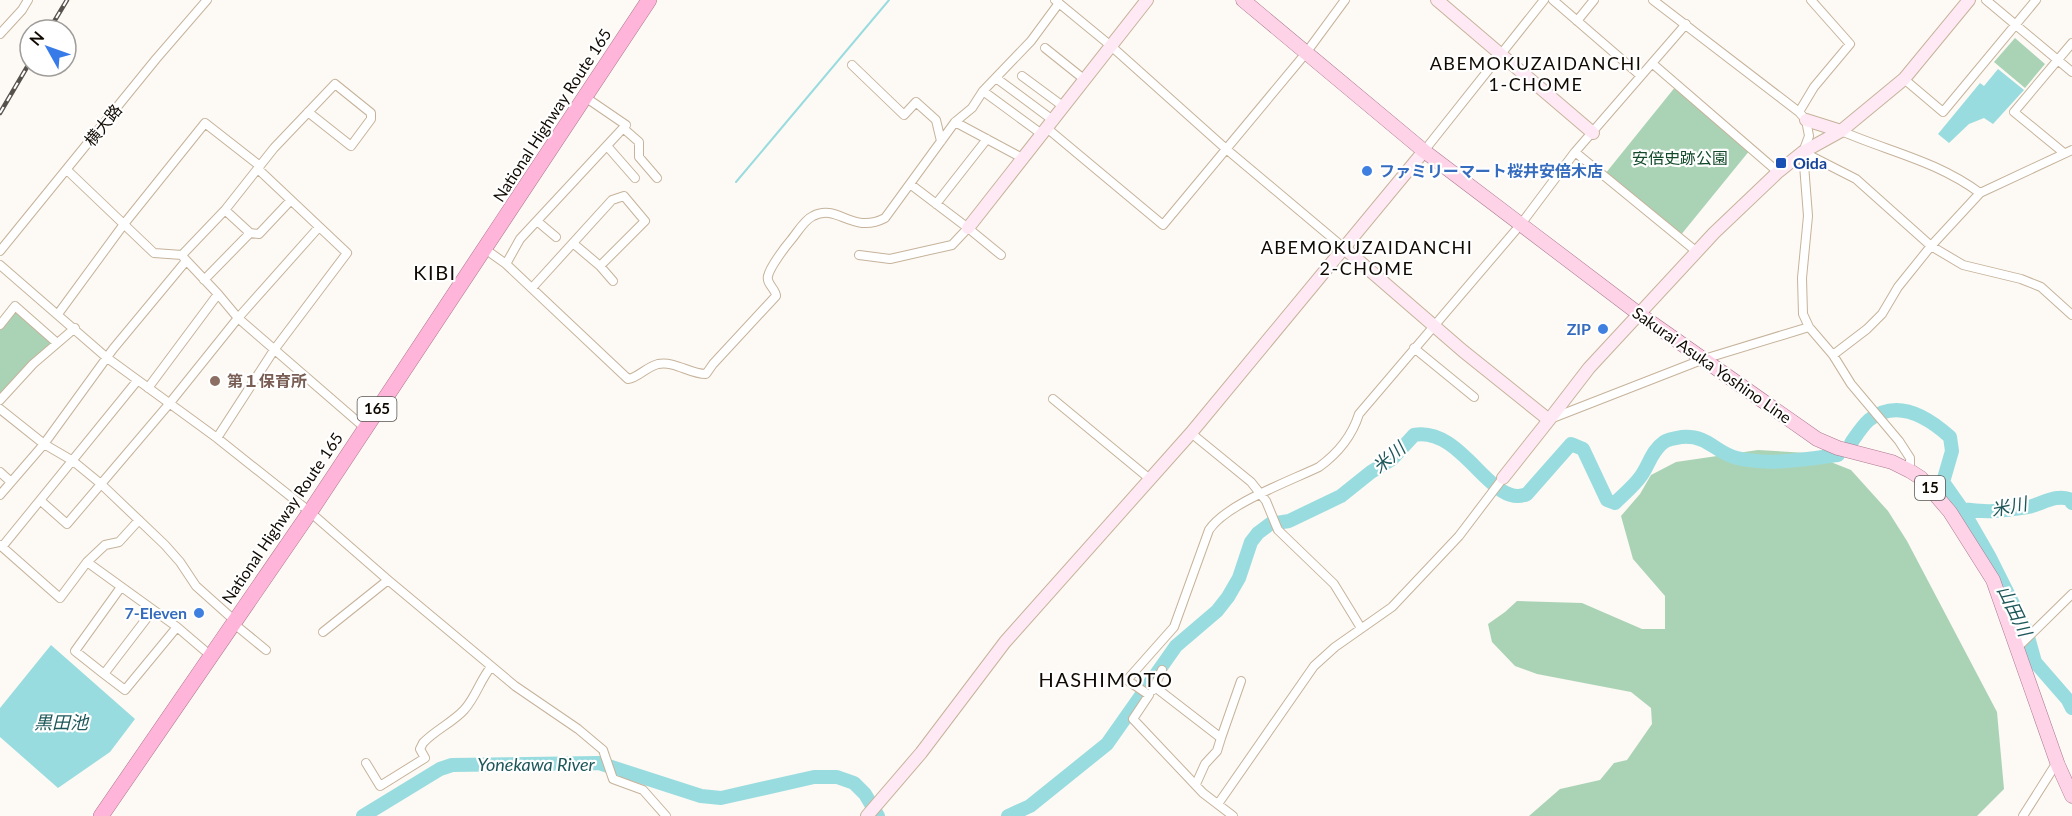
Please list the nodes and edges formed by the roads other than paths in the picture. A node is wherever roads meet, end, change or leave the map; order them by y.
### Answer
1 (28, 0) edge
2 (207, 0) edge
3 (650, 0) edge
4 (1147, 0) edge
5 (1243, 0) edge
6 (1345, 0) edge
7 (1437, 0) edge
8 (1544, 0) edge
9 (1553, 0) edge
10 (1594, 0) edge
11 (1653, 0) edge
12 (1811, 0) edge
13 (1969, 0) edge
14 (1986, 0) edge
15 (2036, 0) edge
16 (1057, 2) edge
17 (1577, 21) junction
18 (1686, 24) junction
19 (2016, 24) junction
20 (0, 34) edge
21 (2072, 43) edge
22 (1111, 46) junction
23 (1045, 48) dead end
24 (1306, 53) junction
25 (1501, 53) junction
26 (2058, 60) junction
27 (1653, 64) junction
28 (852, 65) dead end
29 (2072, 72) edge
30 (1022, 76) dead end
31 (1641, 76) junction
32 (996, 78) junction
33 (1904, 79) junction
34 (1085, 80) junction
35 (983, 91) junction
36 (585, 97) junction
37 (1064, 108) junction
38 (308, 112) junction
39 (1802, 116) junction
40 (955, 122) junction
41 (623, 128) junction
42 (1048, 128) junction
43 (1841, 131) junction
44 (1593, 133) junction
45 (987, 139) junction
46 (941, 141) junction
47 (607, 146) junction
48 (1225, 148) junction
49 (1424, 151) junction
50 (2068, 151) edge
51 (1803, 152) junction
52 (1575, 153) junction
53 (1024, 159) junction
54 (259, 168) junction
55 (67, 170) junction
56 (1778, 172) junction
57 (635, 178) dead end
58 (657, 178) dead end
59 (910, 184) junction
60 (1980, 193) junction
61 (291, 200) junction
62 (936, 204) junction
63 (225, 210) junction
64 (537, 221) junction
65 (124, 224) junction
66 (1521, 224) junction
67 (319, 227) junction
68 (968, 228) junction
69 (250, 233) junction
70 (556, 237) dead end
71 (574, 244) junction
72 (1931, 246) junction
73 (1344, 248) junction
74 (485, 249) junction
75 (0, 251) edge
76 (1697, 252) junction
77 (859, 255) dead end
78 (1001, 255) dead end
79 (184, 258) junction
80 (506, 264) junction
81 (0, 265) edge
82 (600, 266) junction
83 (204, 280) junction
84 (613, 281) dead end
85 (532, 288) junction
86 (218, 294) junction
87 (58, 314) junction
88 (1639, 314) junction
89 (2072, 315) edge
90 (238, 318) junction
91 (0, 325) edge
92 (1433, 325) junction
93 (1809, 327) junction
94 (75, 328) junction
95 (57, 343) junction
96 (1414, 348) junction
97 (274, 350) junction
98 (1833, 355) junction
99 (106, 357) junction
100 (1704, 359) junction
101 (137, 381) junction
102 (148, 388) junction
103 (1474, 397) dead end
104 (1053, 399) dead end
105 (0, 400) edge
106 (169, 404) junction
107 (0, 409) edge
108 (1549, 420) junction
109 (365, 428) junction
110 (1191, 433) junction
111 (217, 438) junction
112 (44, 444) junction
113 (73, 461) junction
114 (1910, 471) junction
115 (0, 472) edge
116 (1503, 478) joint
117 (1150, 480) junction
118 (11, 482) junction
119 (101, 484) junction
120 (1262, 494) junction
121 (0, 495) edge
122 (40, 501) junction
123 (310, 512) junction
124 (139, 520) junction
125 (1, 546) edge
126 (87, 561) junction
127 (388, 580) junction
128 (122, 587) junction
129 (2072, 594) edge
130 (153, 610) junction
131 (234, 621) junction
132 (177, 627) junction
133 (1361, 628) junction
134 (323, 632) dead end
135 (2017, 648) junction
136 (266, 650) dead end
137 (211, 656) junction
138 (491, 667) junction
139 (1162, 670) dead end
140 (104, 674) junction
141 (1241, 681) dead end
142 (1155, 687) junction
143 (1149, 695) junction
144 (1221, 738) junction
145 (366, 763) dead end
146 (2058, 765) junction
147 (1196, 784) junction
148 (2072, 796) edge
149 (1218, 804) junction
150 (869, 815) edge
151 (101, 816) edge
152 (666, 816) edge
153 (1233, 816) edge
154 (2023, 816) edge

1 - 20 street
2 - 55 street, 横大路
3 - 36 highway, National Highway Route 165 / 165
4 - 22 street
5 - 24 main road, Sakurai Asuka Yoshino Line / 15
6 - 24 street
7 - 25 street
8 - 25 street
9 - 17 street
10 - 17 street
11 - 18 street
12 - 39 street
13 - 33 street
14 - 19 street
15 - 19 street
16 - 22 street
16 - 32 street
17 - 31 street
18 - 27 street
18 - 39 street
19 - 26 street
19 - 33 street
21 - 26 street
22 - 34 street
22 - 48 street
23 - 34 street
24 - 48 street
24 - 49 main road, Sakurai Asuka Yoshino Line / 15
25 - 44 street
25 - 49 street
26 - 29 street
26 - 50 street
27 - 31 street
27 - 56 street
28 - 46 street
30 - 37 street
31 - 44 street
32 - 35 street
32 - 42 street
33 - 43 street
34 - 37 street
35 - 40 street
35 - 42 street
36 - 41 street
36 - 74 highway, National Highway Route 165 / 165
37 - 42 street
38 - 38 street
38 - 54 street
39 - 43 street
39 - 51 street
40 - 45 street
40 - 46 street
41 - 47 street
41 - 58 street
42 - 48 street
42 - 53 street
43 - 51 street
43 - 60 street
44 - 52 street
45 - 53 street
45 - 62 street
46 - 59 street
47 - 57 street
47 - 64 street
48 - 73 street
49 - 66 main road, Sakurai Asuka Yoshino Line / 15
49 - 73 street
50 - 60 street
51 - 56 street
51 - 72 street
51 - 93 street
52 - 66 street
52 - 76 street
53 - 68 street
54 - 61 street
54 - 63 street
54 - 65 street
55 - 65 street
55 - 75 street, 横大路
56 - 76 street
59 - 62 street
59 - 85 street
60 - 72 street
61 - 67 street
61 - 69 street
62 - 68 street
63 - 69 street
63 - 79 street
64 - 70 street
64 - 80 street
65 - 79 street
65 - 87 street
66 - 88 main road, Sakurai Asuka Yoshino Line / 15
66 - 92 street
67 - 90 street
67 - 97 street
68 - 77 street
68 - 78 street
69 - 83 street
71 - 82 street
71 - 82 street
71 - 85 street
72 - 89 street
72 - 98 street
73 - 92 street
73 - 110 street
74 - 80 street
74 - 109 highway, National Highway Route 165 / 165
76 - 88 street
79 - 83 street
79 - 99 street
80 - 85 street
81 - 87 street
82 - 84 street
83 - 86 street
86 - 90 street
86 - 102 street
87 - 94 street
88 - 100 main road, Sakurai Asuka Yoshino Line / 15
88 - 108 street
90 - 97 street
90 - 106 street
91 - 95 street
92 - 96 street
92 - 108 street
93 - 98 street
93 - 100 street
94 - 95 street
94 - 99 street
95 - 105 street
96 - 103 street
96 - 120 street
97 - 109 street
97 - 111 street
98 - 114 street
99 - 101 street
99 - 112 street
100 - 108 street
100 - 114 main road, Sakurai Asuka Yoshino Line / 15
101 - 102 street
101 - 113 street
102 - 106 street
104 - 117 street
106 - 111 street
106 - 119 street
107 - 112 street
108 - 116 street
109 - 123 highway, National Highway Route 165 / 165
110 - 117 street
110 - 120 street
111 - 123 street
112 - 113 street
112 - 118 street
113 - 119 street
113 - 122 street
114 - 135 main road, Sakurai Asuka Yoshino Line / 15
115 - 118 street
116 - 133 street
117 - 150 street
118 - 121 street
119 - 122 street
119 - 124 street
120 - 133 street
120 - 143 street
122 - 125 street
123 - 127 street
123 - 131 highway, National Highway Route 165 / 165
124 - 126 street
124 - 131 street
125 - 126 street
126 - 128 street
127 - 134 street
127 - 138 street
128 - 130 street
128 - 140 street
129 - 135 street
130 - 132 street
130 - 140 street
131 - 136 street
131 - 137 highway, National Highway Route 165 / 165
132 - 137 street
132 - 140 street
133 - 149 street
135 - 146 main road, Sakurai Asuka Yoshino Line / 15
137 - 151 highway, National Highway Route 165 / 165
138 - 145 street
138 - 152 street
139 - 142 street
141 - 144 street
142 - 143 street
142 - 144 street
143 - 147 street
144 - 147 street
146 - 148 main road, Sakurai Asuka Yoshino Line / 15
146 - 154 street
147 - 149 street
149 - 153 street

